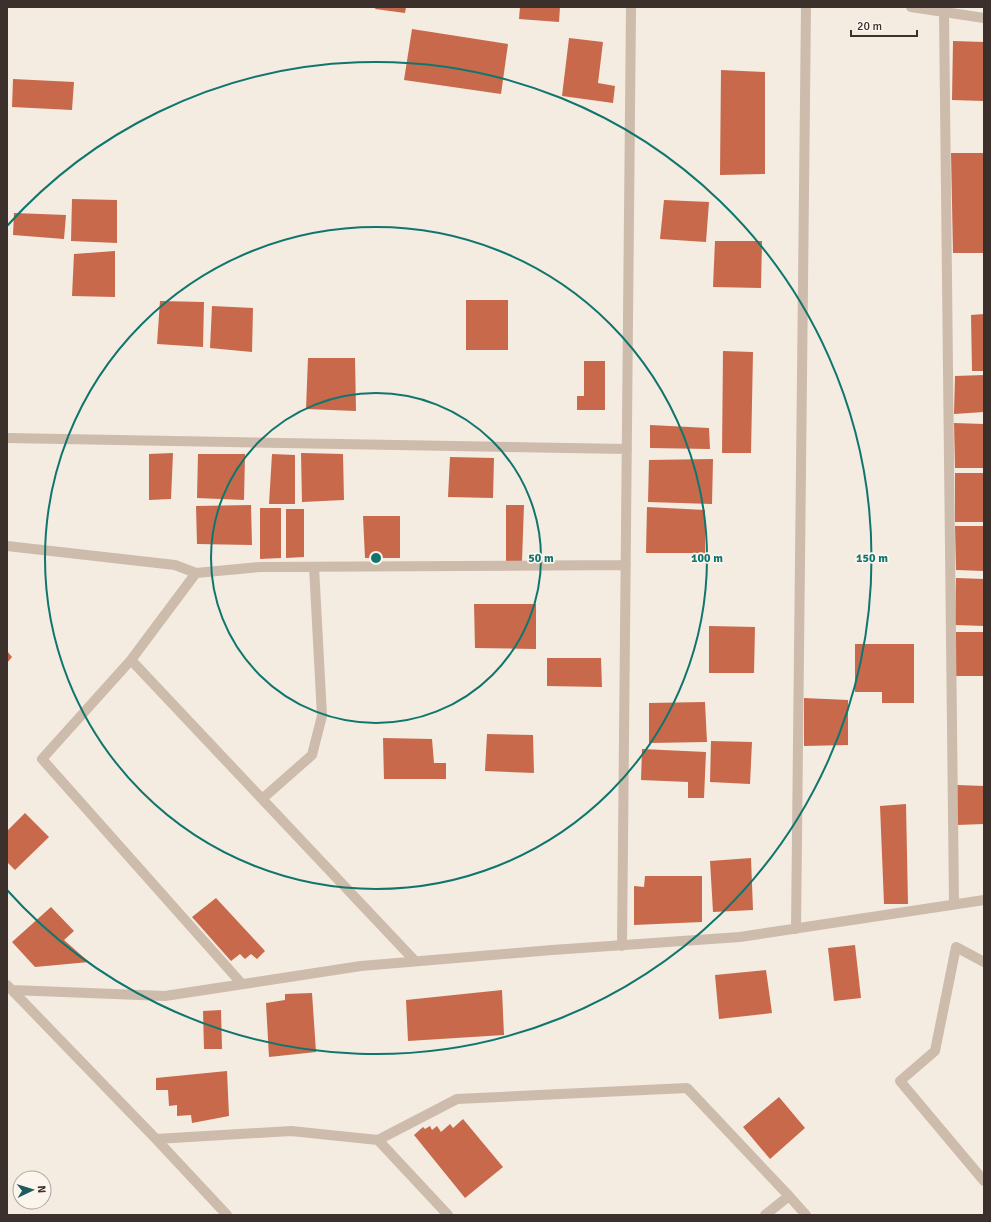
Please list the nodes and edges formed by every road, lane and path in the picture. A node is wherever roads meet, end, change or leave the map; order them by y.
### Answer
1 (631, 7) edge
2 (806, 7) edge
3 (911, 7) edge
4 (944, 12) junction
5 (984, 18) edge
6 (7, 438) edge
7 (627, 449) junction
8 (7, 546) edge
9 (626, 566) junction
10 (314, 567) junction
11 (196, 573) junction
12 (132, 660) junction
13 (262, 799) junction
14 (984, 900) edge
15 (954, 904) junction
16 (796, 929) junction
17 (622, 946) junction
18 (415, 962) junction
19 (984, 962) edge
20 (242, 984) junction
21 (10, 988) edge
22 (156, 1139) junction
23 (378, 1140) junction
24 (984, 1181) edge
25 (789, 1196) junction
26 (227, 1215) edge
27 (448, 1215) edge
28 (765, 1215) edge
29 (806, 1215) edge

1 - 7 street
2 - 16 street
3 - 4 street
4 - 5 street
4 - 15 street
6 - 7 street
7 - 9 street
8 - 11 street
9 - 10 street
9 - 17 street
10 - 11 street
10 - 13 street
11 - 12 street
12 - 13 street
12 - 20 street
13 - 18 street
14 - 15 street
15 - 16 street
16 - 17 street
17 - 18 street
18 - 20 street
19 - 24 street
20 - 21 street
21 - 22 street
22 - 23 street
22 - 26 street
23 - 25 street
23 - 27 street
25 - 28 street
25 - 29 street

